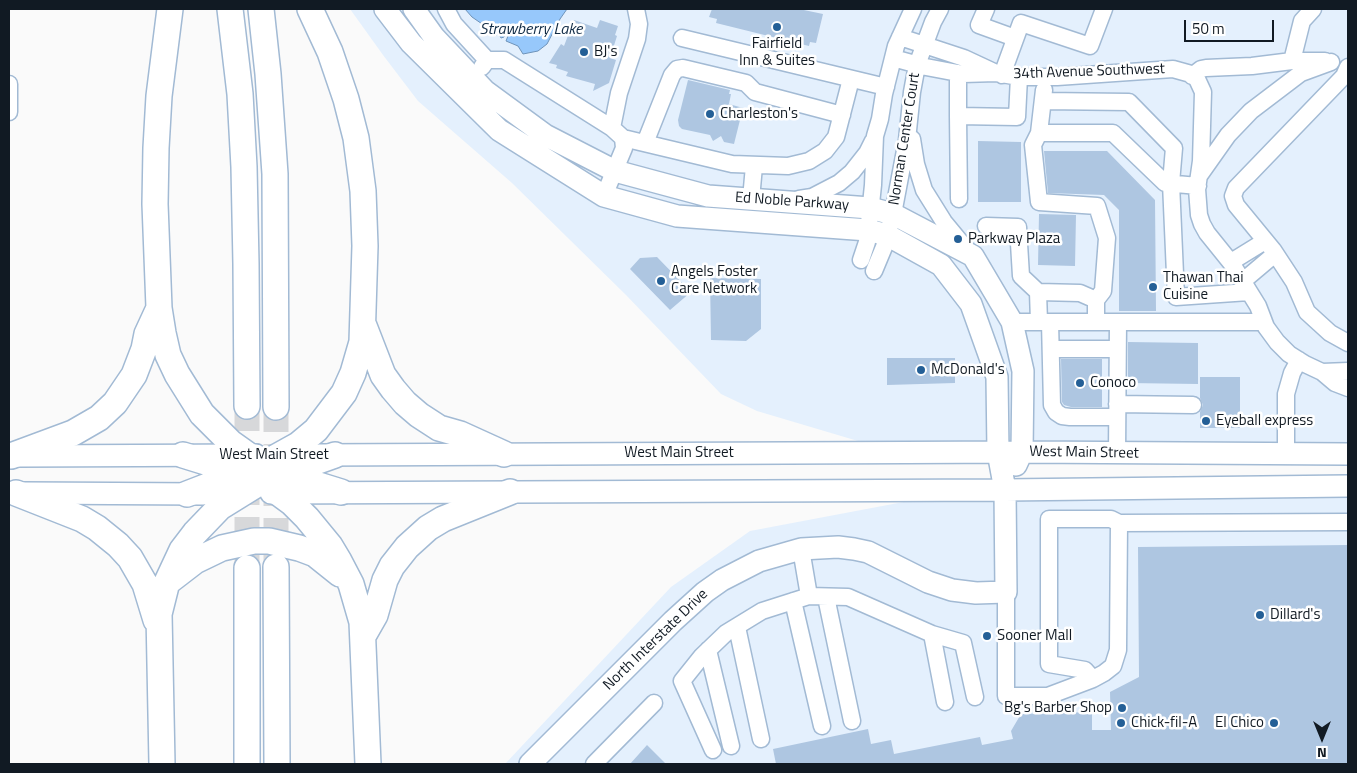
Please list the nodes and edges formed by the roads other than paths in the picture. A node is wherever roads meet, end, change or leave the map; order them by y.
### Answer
1 (170, 9) edge
2 (230, 9) edge
3 (261, 9) edge
4 (310, 9) edge
5 (385, 9) edge
6 (414, 9) edge
7 (446, 9) edge
8 (636, 9) edge
9 (913, 9) edge
10 (940, 9) edge
11 (986, 9) edge
12 (1104, 9) edge
13 (1313, 9) edge
14 (682, 38) dead end
15 (900, 38) junction
16 (1015, 38) junction
17 (924, 45) junction
18 (893, 58) junction
19 (488, 60) junction
20 (1292, 60) junction
21 (1332, 62) junction
22 (917, 65) junction
23 (1348, 66) edge
24 (958, 73) junction
25 (999, 74) junction
26 (1192, 76) junction
27 (1019, 77) junction
28 (1046, 77) junction
29 (474, 79) junction
30 (851, 79) junction
31 (9, 84) edge
32 (886, 87) junction
33 (1042, 101) junction
34 (9, 112) edge
35 (842, 115) junction
36 (909, 116) junction
37 (958, 116) junction
38 (617, 133) junction
39 (1039, 133) junction
40 (875, 136) junction
41 (645, 143) junction
42 (754, 166) junction
43 (615, 171) junction
44 (1199, 181) junction
45 (1171, 183) junction
46 (604, 196) junction
47 (959, 198) dead end
48 (751, 199) junction
49 (782, 202) junction
50 (870, 208) junction
51 (893, 214) junction
52 (986, 226) dead end
53 (878, 232) junction
54 (1265, 241) junction
55 (1275, 254) junction
56 (973, 256) junction
57 (861, 260) dead end
58 (1231, 262) junction
59 (874, 271) dead end
60 (1246, 286) junction
61 (1038, 292) junction
62 (1096, 300) junction
63 (159, 308) junction
64 (1012, 322) junction
65 (1045, 322) junction
66 (1096, 322) junction
67 (1118, 322) junction
68 (1264, 322) junction
69 (364, 324) junction
70 (1348, 343) edge
71 (1051, 350) junction
72 (1117, 350) junction
73 (1299, 360) junction
74 (1348, 371) edge
75 (1322, 372) junction
76 (1348, 388) edge
77 (247, 406) tunnel mouth
78 (1193, 406) dead end
79 (276, 407) tunnel mouth
80 (1117, 411) junction
81 (998, 452) junction
82 (1022, 452) junction
83 (1286, 453) junction
84 (504, 454) junction
85 (1117, 454) junction
86 (1348, 454) edge
87 (183, 455) joint
88 (335, 455) joint
89 (10, 456) edge
90 (262, 474) junction
91 (1348, 486) edge
92 (1005, 490) junction
93 (341, 492) joint
94 (510, 492) junction
95 (13, 494) edge
96 (187, 494) joint
97 (1348, 522) edge
98 (1119, 523) junction
99 (801, 549) junction
100 (247, 568) tunnel mouth
101 (276, 568) tunnel mouth
102 (167, 582) junction
103 (351, 584) junction
104 (1006, 592) junction
105 (809, 596) junction
106 (826, 596) junction
107 (793, 601) junction
108 (737, 627) junction
109 (159, 634) junction
110 (932, 634) junction
111 (363, 636) junction
112 (708, 650) junction
113 (1093, 678) junction
114 (975, 697) dead end
115 (945, 702) dead end
116 (654, 703) dead end
117 (852, 721) dead end
118 (822, 726) dead end
119 (762, 739) dead end
120 (730, 746) dead end
121 (713, 750) dead end
122 (162, 764) edge
123 (247, 764) edge
124 (277, 764) edge
125 (368, 764) edge
126 (530, 764) edge
127 (594, 764) edge

1 - 63 highway
2 - 77 highway
3 - 79 highway
4 - 69 highway
5 - 46 main road, Ed Noble Parkway
6 - 29 main road, Ed Noble Parkway
7 - 19 street
8 - 38 street
9 - 15 street, Norman Center Court
10 - 17 street, Norman Center Court
11 - 16 street
12 - 16 street
13 - 20 street
14 - 30 street
15 - 17 street, 34th Avenue Southwest
15 - 18 street, Norman Center Court
16 - 25 street
17 - 22 street, Norman Center Court
17 - 25 street, 34th Avenue Southwest
18 - 22 street, 34th Avenue Southwest
18 - 32 street, Norman Center Court
19 - 29 street
19 - 38 street
20 - 21 street
20 - 26 street
21 - 23 street
21 - 44 street
22 - 24 street, 34th Avenue Southwest
22 - 36 street, Norman Center Court
23 - 54 street
24 - 25 street, 34th Avenue Southwest
24 - 37 street
25 - 27 street, 34th Avenue Southwest
26 - 28 street, 34th Avenue Southwest
26 - 44 street
27 - 28 street, 34th Avenue Southwest
27 - 37 street
28 - 33 street
29 - 43 main road, Ed Noble Parkway
30 - 32 street
30 - 35 street
31 - 34 street
32 - 40 street, Norman Center Court
33 - 39 street
33 - 45 street
35 - 41 street
35 - 42 street
36 - 51 street, Norman Center Court
36 - 56 street
37 - 47 street
38 - 41 street
38 - 43 street
39 - 45 street
39 - 62 street
40 - 49 street
40 - 50 street, Norman Center Court
41 - 42 street
42 - 48 street
43 - 46 street
43 - 48 main road, Ed Noble Parkway
44 - 45 street
44 - 58 street
45 - 60 street
46 - 53 main road, Ed Noble Parkway
48 - 49 main road, Ed Noble Parkway
49 - 50 main road, Ed Noble Parkway
50 - 51 main road, Ed Noble Parkway
50 - 53 street, Norman Center Court
51 - 53 street, Norman Center Court
51 - 56 main road, Ed Noble Parkway
52 - 61 street
53 - 57 street, Norman Center Court
53 - 59 street, Norman Center Court
53 - 81 main road, Ed Noble Parkway
54 - 55 street
54 - 58 street
55 - 60 street
55 - 70 street
56 - 64 main road, Ed Noble Parkway
58 - 60 street
60 - 68 street
61 - 62 street
61 - 65 street
62 - 66 street
63 - 89 highway
63 - 90 highway
64 - 65 street
64 - 82 main road, Ed Noble Parkway
65 - 66 street
65 - 71 street
66 - 67 street
67 - 68 street
67 - 72 street
68 - 73 street
69 - 84 highway
69 - 90 highway
71 - 72 street
71 - 80 street
72 - 80 street
73 - 75 street
73 - 83 street
74 - 75 street
75 - 76 street
78 - 80 street
80 - 85 street
81 - 82 main road, West Main Street
81 - 84 main road, West Main Street
81 - 92 main road, Ed Noble Parkway
82 - 85 main road, West Main Street
82 - 92 main road, Ed Noble Parkway
83 - 85 main road, West Main Street
83 - 86 main road, West Main Street
84 - 88 main road, West Main Street
87 - 89 main road
87 - 90 highway
88 - 90 highway
90 - 93 highway
90 - 96 highway
90 - 102 highway
90 - 103 highway
91 - 92 main road
92 - 94 main road
92 - 104 main road, Ed Noble Parkway
93 - 94 main road
94 - 111 highway
95 - 96 main road
95 - 109 highway
97 - 98 street
98 - 113 street
98 - 113 street
99 - 104 main road, North Interstate Drive
99 - 105 street
99 - 126 main road, North Interstate Drive
100 - 123 highway
101 - 124 highway
102 - 103 highway
102 - 109 highway
103 - 111 highway
104 - 113 street, Ed Noble Parkway
105 - 106 street
105 - 107 street
106 - 110 street
106 - 117 street
107 - 108 street
107 - 118 street
108 - 112 street
108 - 119 street
109 - 122 highway
110 - 114 street
110 - 115 street
111 - 125 highway
112 - 120 street
112 - 121 street
116 - 127 street

